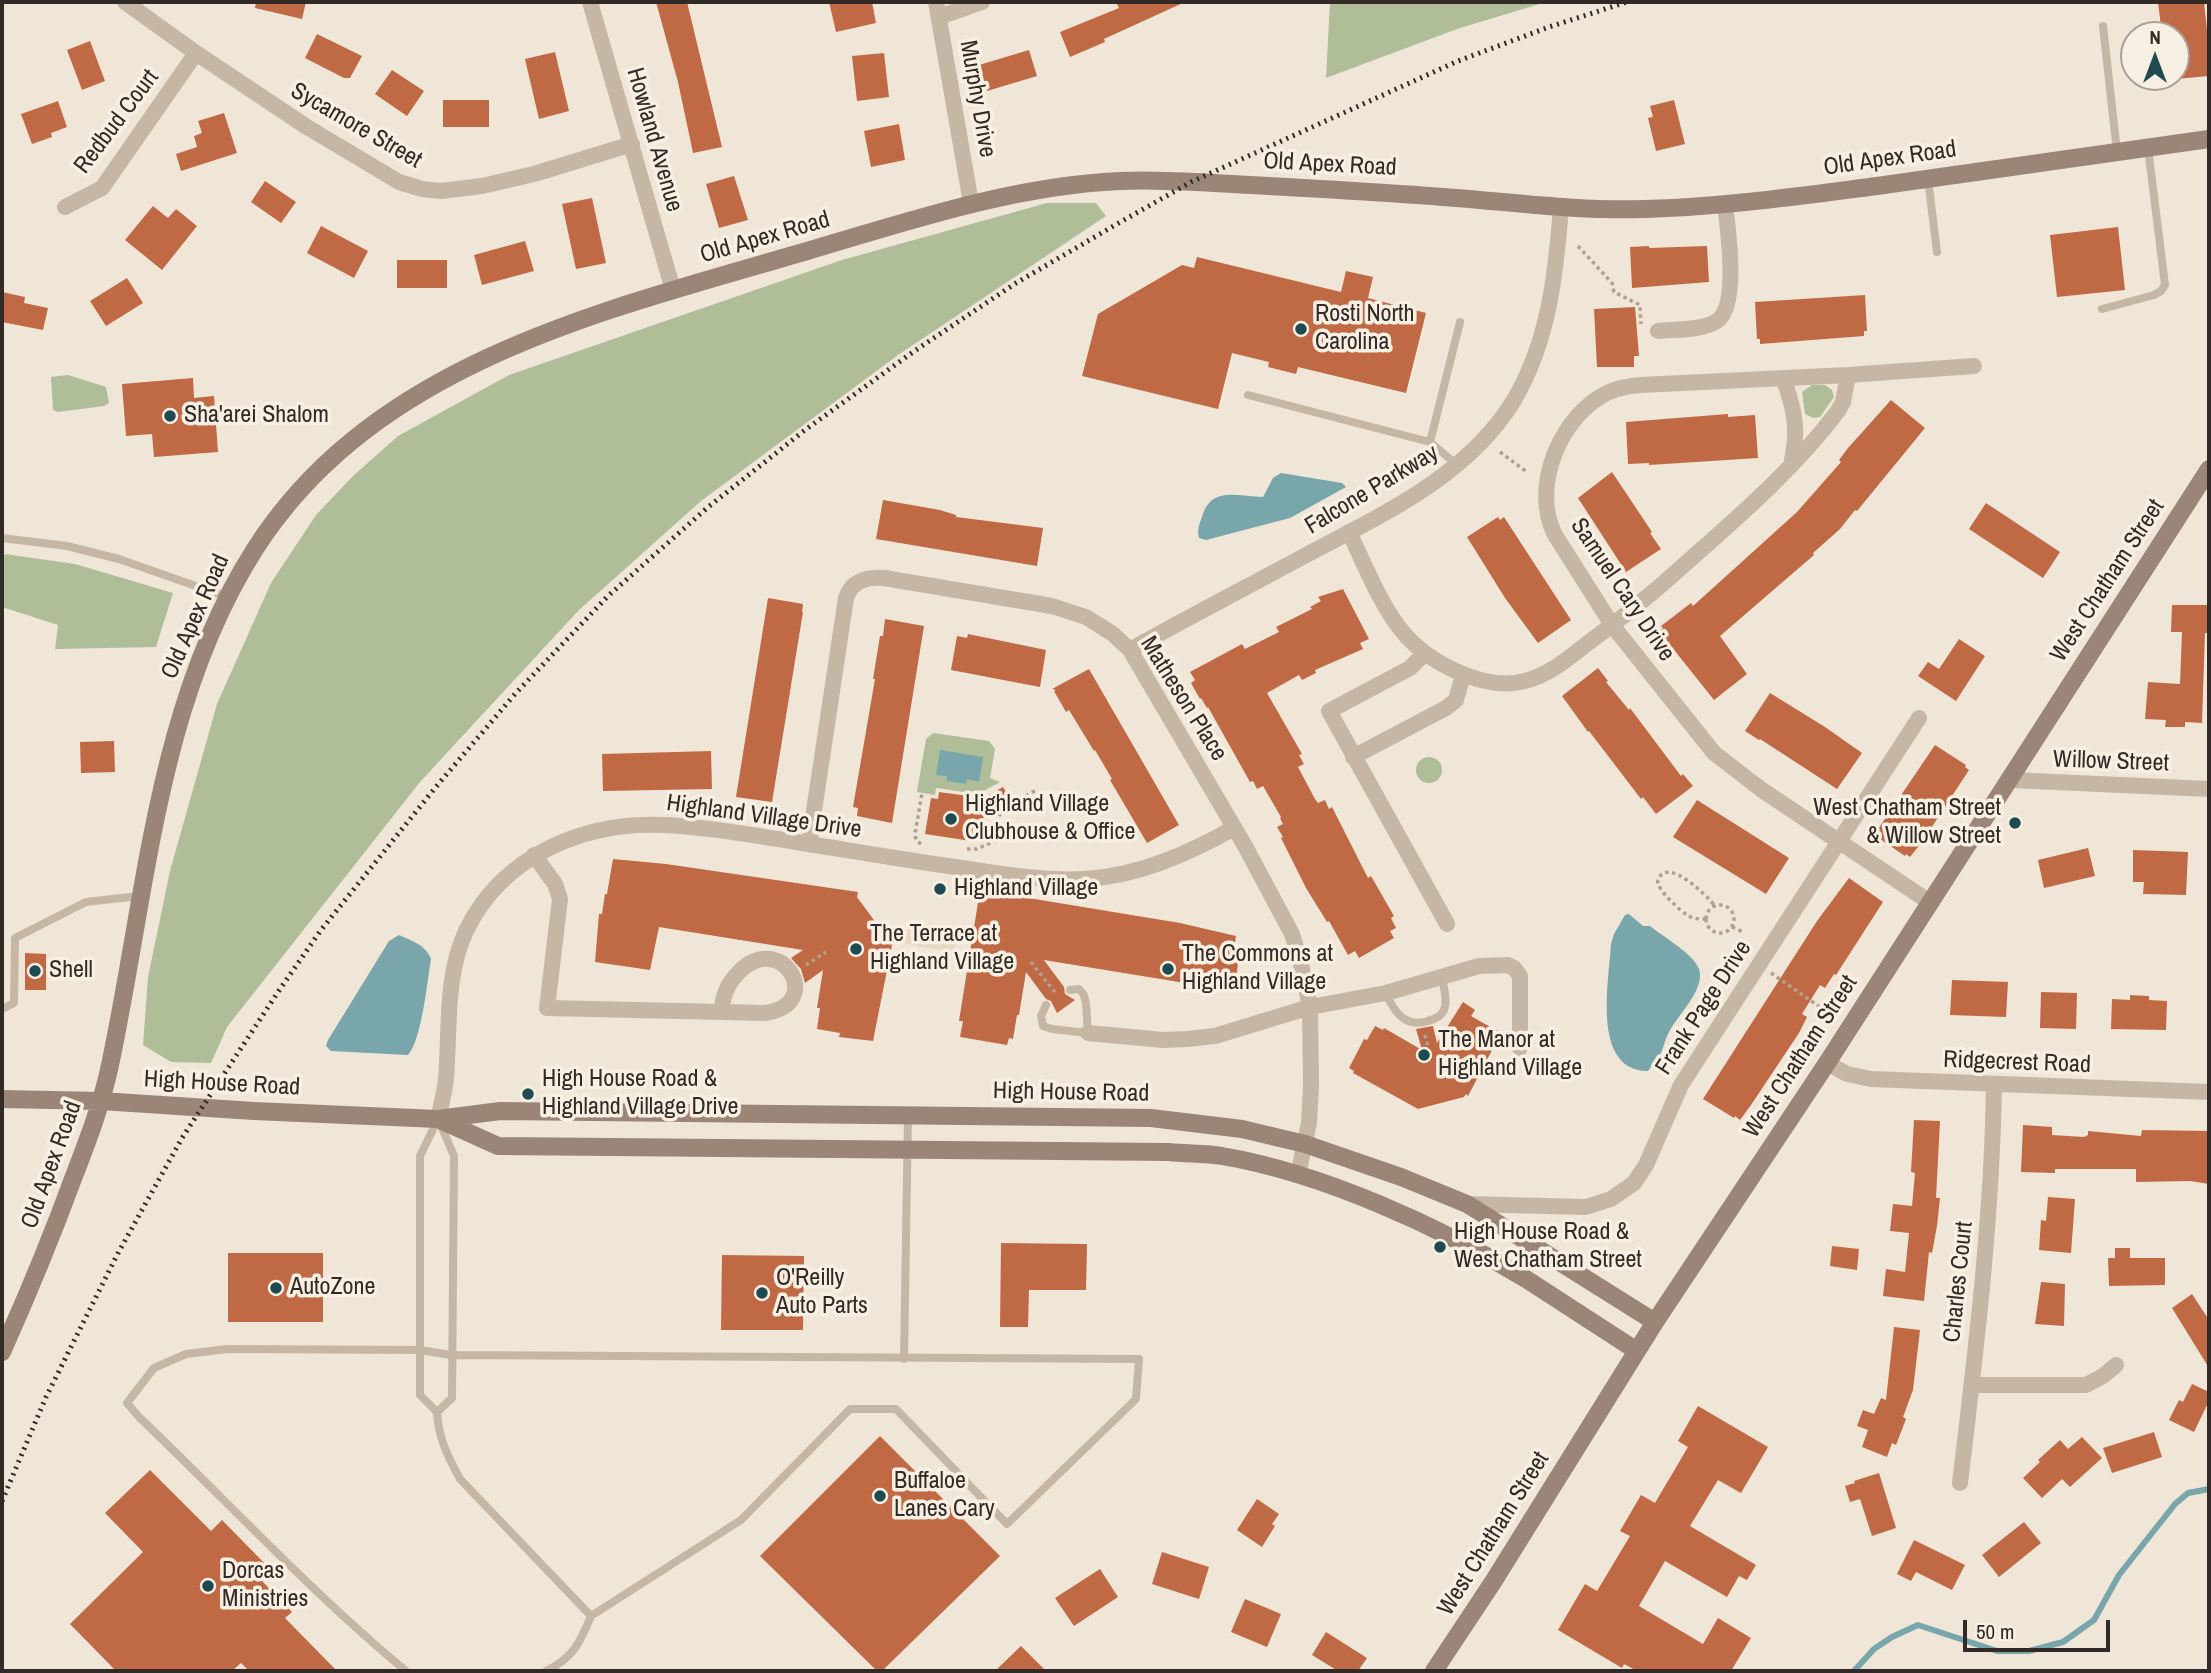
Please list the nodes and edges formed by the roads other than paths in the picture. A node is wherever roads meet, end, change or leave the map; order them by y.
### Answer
1 (125, 2) edge
2 (590, 2) edge
3 (982, 2) edge
4 (937, 9) edge
5 (2103, 26) dead end
6 (196, 53) junction
7 (2209, 139) edge
8 (632, 144) junction
9 (2148, 148) junction
10 (2117, 152) junction
11 (1928, 179) junction
12 (971, 203) junction
13 (1725, 205) junction
14 (1560, 206) junction
15 (65, 207) dead end
16 (1937, 252) dead end
17 (673, 290) junction
18 (2102, 309) dead end
19 (1460, 322) dead end
20 (1658, 331) road end
21 (1974, 366) dead end
22 (1848, 375) junction
23 (1783, 378) junction
24 (1248, 395) dead end
25 (1430, 442) junction
26 (1792, 463) junction
27 (1458, 466) junction
28 (2208, 474) edge
29 (1349, 532) junction
30 (2, 538) edge
31 (227, 597) junction
32 (1612, 625) junction
33 (1130, 650) junction
34 (1425, 653) junction
35 (1463, 675) junction
36 (1919, 718) dead end
37 (1353, 757) junction
38 (2011, 780) junction
39 (2209, 789) edge
40 (1234, 828) junction
41 (1839, 840) junction
42 (809, 844) junction
43 (534, 855) junction
44 (139, 897) junction
45 (1931, 903) junction
46 (1447, 924) dead end
47 (1442, 979) junction
48 (1070, 990) dead end
49 (1386, 993) junction
50 (1046, 1005) dead end
51 (1310, 1007) junction
52 (2, 1009) edge
53 (722, 1011) junction
54 (1088, 1033) junction
55 (1520, 1048) dead end
56 (1827, 1063) junction
57 (1994, 1085) junction
58 (2209, 1092) edge
59 (2, 1099) edge
60 (101, 1101) junction
61 (908, 1115) junction
62 (439, 1119) junction
63 (1305, 1144) junction
64 (907, 1150) junction
65 (1298, 1175) junction
66 (1467, 1204) junction
67 (1656, 1322) junction
68 (420, 1350) junction
69 (1637, 1350) junction
70 (2, 1352) edge
71 (451, 1355) junction
72 (904, 1359) junction
73 (2116, 1365) dead end
74 (1972, 1385) junction
75 (437, 1412) junction
76 (1960, 1482) dead end
77 (591, 1616) junction
78 (406, 1671) edge
79 (546, 1671) edge
80 (1434, 1671) edge

1 - 6 street, Sycamore Street
2 - 8 street, Howland Avenue
3 - 4 street
4 - 12 street, Murphy Drive
5 - 10 lane
6 - 8 street, Sycamore Street
6 - 15 street, Redbud Court
7 - 9 main road, Old Apex Road
8 - 17 street, Howland Avenue
9 - 10 main road, Old Apex Road
9 - 18 lane
10 - 11 main road, Old Apex Road
11 - 13 main road, Old Apex Road
11 - 16 lane
12 - 14 main road, Old Apex Road
12 - 17 main road, Old Apex Road
13 - 14 main road, Old Apex Road
13 - 20 street
14 - 27 street, Falcone Parkway
17 - 31 main road, Old Apex Road
19 - 25 lane
21 - 22 street, Samuel Cary Drive
22 - 23 street, Samuel Cary Drive
22 - 26 street
23 - 26 street
23 - 32 street, Samuel Cary Drive
24 - 25 lane
25 - 27 lane
26 - 32 street
27 - 29 street, Falcone Parkway
28 - 38 main road, West Chatham Street
29 - 33 street, Falcone Parkway
29 - 34 street
30 - 31 lane
31 - 44 main road, Old Apex Road
32 - 35 street
32 - 41 street, Samuel Cary Drive
33 - 40 street, Matheson Place
33 - 42 street, Matheson Place
34 - 35 street
34 - 37 street
35 - 37 street
36 - 41 street, Frank Page Drive
37 - 46 street
38 - 39 street, Willow Street
38 - 45 main road, West Chatham Street
40 - 42 street, Highland Village Drive
40 - 51 street, Matheson Place
41 - 45 street, Samuel Cary Drive
41 - 66 street, Frank Page Drive
42 - 43 street, Highland Village Drive
43 - 53 street
43 - 62 street, Highland Village Drive
44 - 52 lane
44 - 60 main road, Old Apex Road
45 - 56 main road, West Chatham Street
47 - 49 street
47 - 49 lane
47 - 55 street
48 - 54 lane
49 - 51 street
50 - 54 lane
51 - 54 street
51 - 63 street, Matheson Place
53 - 53 street
56 - 57 street, Ridgecrest Road
56 - 67 main road, West Chatham Street
57 - 58 street, Ridgecrest Road
57 - 74 street, Charles Court
59 - 60 main road, High House Road
60 - 62 main road, High House Road
60 - 70 main road, Old Apex Road
61 - 62 main road, High House Road
61 - 63 main road, High House Road
61 - 64 lane
62 - 64 main road, High House Road
62 - 68 lane
62 - 71 lane
63 - 65 street, Matheson Place
63 - 66 main road, High House Road
64 - 65 main road, High House Road
64 - 72 lane
65 - 69 main road, High House Road
66 - 67 main road, High House Road
67 - 69 main road, West Chatham Street
68 - 71 lane
68 - 75 lane
68 - 78 lane
69 - 80 main road, West Chatham Street
71 - 72 lane
71 - 75 lane
72 - 77 lane
73 - 74 street
74 - 76 street, Charles Court
75 - 77 lane
77 - 79 lane

